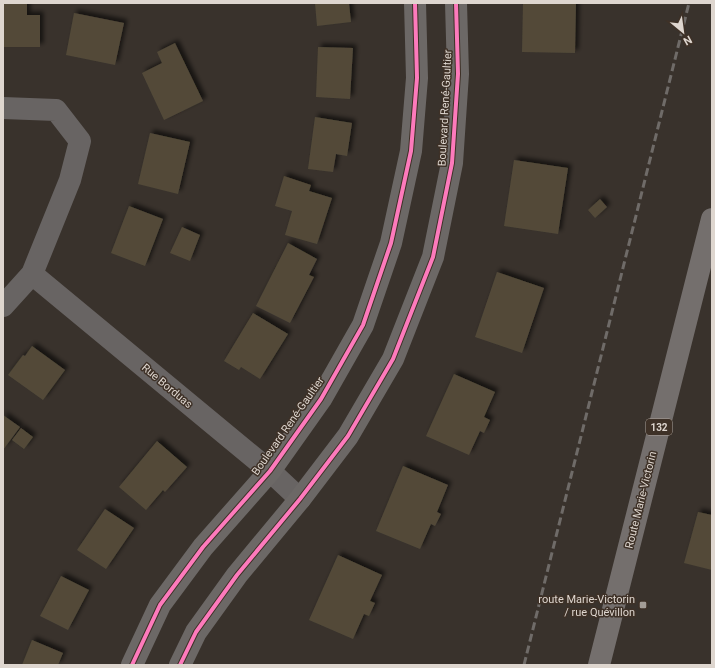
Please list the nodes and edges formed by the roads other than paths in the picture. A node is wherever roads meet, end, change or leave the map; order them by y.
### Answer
1 (415, 3) edge
2 (456, 3) edge
3 (3, 108) edge
4 (712, 219) edge
5 (706, 269) edge
6 (32, 274) junction
7 (3, 306) edge
8 (270, 471) junction
9 (300, 499) junction
10 (132, 665) edge
11 (180, 665) edge
12 (599, 665) edge

1 - 8 street, Boulevard René-Gaultier
2 - 9 street, Boulevard René-Gaultier
3 - 6 street
4 - 5 main road, Route Marie-Victorin / 132
5 - 12 main road, Route Marie-Victorin / 132
6 - 7 street
6 - 8 street, Rue Borduas
8 - 9 street, Rue Borduas
8 - 10 street, Boulevard René-Gaultier
9 - 11 street, Boulevard René-Gaultier

